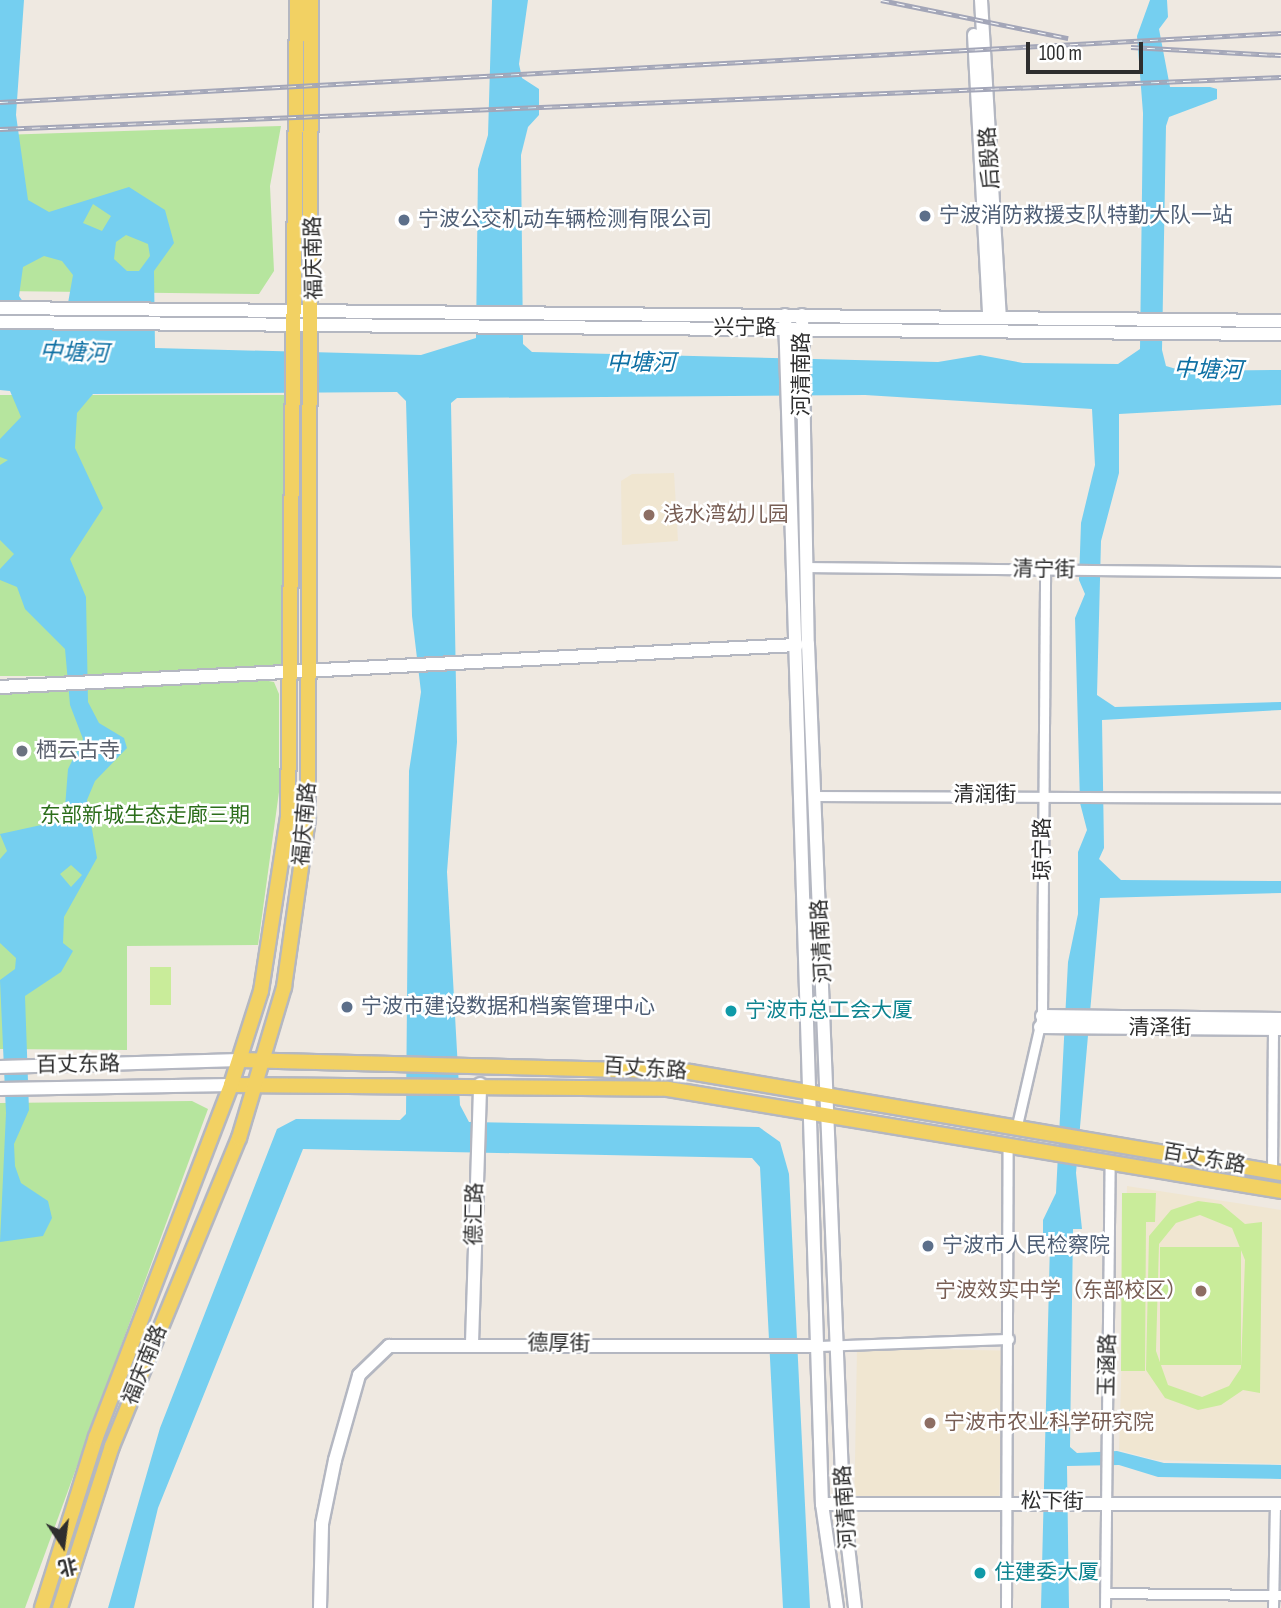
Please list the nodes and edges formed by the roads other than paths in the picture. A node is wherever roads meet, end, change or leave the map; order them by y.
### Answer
1 (297, 0) edge
2 (311, 0) edge
3 (972, 0) edge
4 (981, 0) edge
5 (0, 307) edge
6 (293, 309) junction
7 (314, 309) junction
8 (785, 315) junction
9 (802, 315) junction
10 (995, 316) junction
11 (1281, 321) edge
12 (0, 322) edge
13 (314, 325) junction
14 (293, 326) junction
15 (802, 328) junction
16 (785, 329) junction
17 (1281, 334) edge
18 (807, 567) junction
19 (1045, 570) junction
20 (1281, 572) edge
21 (808, 644) junction
22 (791, 645) junction
23 (312, 670) junction
24 (290, 672) junction
25 (0, 687) edge
26 (1044, 795) junction
27 (815, 796) junction
28 (1281, 798) edge
29 (1041, 1022) junction
30 (1278, 1025) edge
31 (240, 1060) junction
32 (264, 1061) junction
33 (0, 1067) edge
34 (480, 1084) junction
35 (257, 1085) junction
36 (231, 1086) junction
37 (0, 1089) edge
38 (813, 1091) junction
39 (829, 1094) junction
40 (814, 1112) junction
41 (830, 1114) junction
42 (1017, 1125) junction
43 (1008, 1144) junction
44 (1110, 1163) junction
45 (1277, 1172) edge
46 (1281, 1191) edge
47 (1009, 1339) junction
48 (472, 1343) junction
49 (837, 1345) junction
50 (817, 1346) junction
51 (1007, 1501) junction
52 (843, 1502) junction
53 (1106, 1503) junction
54 (822, 1504) junction
55 (1278, 1504) edge
56 (1106, 1593) junction
57 (1277, 1595) edge
58 (42, 1608) edge
59 (60, 1608) edge
60 (320, 1608) edge
61 (837, 1608) edge
62 (855, 1608) edge
63 (1006, 1608) edge
64 (1105, 1608) edge
65 (1273, 1608) edge

1 - 6 main road, 福庆南路
2 - 7 main road, 福庆南路
3 - 10 main road, 后殷路
4 - 10 main road, 后殷路
5 - 6 main road
6 - 7 main road
6 - 14 main road, 福庆南路
7 - 8 main road
7 - 13 main road, 福庆南路
8 - 9 main road
8 - 16 main road, 河清南路
9 - 10 main road
9 - 15 main road, 河清南路
10 - 11 main road
12 - 14 main road, 兴宁路
13 - 14 main road, 兴宁路
13 - 16 main road, 兴宁路
13 - 23 main road, 福庆南路
14 - 24 main road, 福庆南路
15 - 16 main road, 兴宁路
15 - 17 main road, 兴宁路
15 - 18 main road, 河清南路
16 - 22 main road, 河清南路
18 - 19 street, 清宁街
18 - 21 main road, 河清南路
19 - 20 street, 清宁街
19 - 26 street, 琼宁路
21 - 22 main road
21 - 27 main road, 河清南路
22 - 23 main road
22 - 38 main road, 河清南路
23 - 24 main road
23 - 32 main road, 福庆南路
24 - 25 main road
24 - 31 main road, 福庆南路
26 - 27 street, 清润街
26 - 28 street, 清润街
26 - 29 street, 琼宁路
27 - 39 main road, 河清南路
29 - 30 main road, 清泽街
29 - 42 street, 琼宁路
30 - 45 street
31 - 32 main road, 百丈东路
31 - 33 main road, 百丈东路
31 - 36 main road, 福庆南路
32 - 35 main road, 福庆南路
32 - 38 main road, 百丈东路
34 - 35 main road, 百丈东路
34 - 40 main road, 百丈东路
34 - 48 main road, 德汇路
35 - 36 main road, 百丈东路
35 - 59 main road, 福庆南路
36 - 37 main road, 百丈东路
36 - 58 main road, 福庆南路
38 - 39 main road, 百丈东路
38 - 40 main road, 河清南路
39 - 41 main road, 河清南路
39 - 42 main road, 百丈东路
40 - 41 main road, 百丈东路
40 - 50 main road, 河清南路
41 - 43 main road, 百丈东路
41 - 49 main road, 河清南路
42 - 45 main road, 百丈东路
43 - 44 main road, 百丈东路
43 - 47 street
44 - 46 main road, 百丈东路
44 - 53 street, 玉涵路
47 - 49 street, 德厚街
47 - 51 street
48 - 50 main road, 德厚街
48 - 60 main road, 德厚街
49 - 50 street, 德厚街
49 - 52 main road, 河清南路
50 - 54 main road, 河清南路
51 - 52 main road, 松下街
51 - 53 main road, 松下街
51 - 63 street
52 - 54 main road, 松下街
52 - 62 main road, 河清南路
53 - 55 main road, 松下街
53 - 56 street, 玉涵路
54 - 61 main road, 河清南路
55 - 57 street
56 - 57 street
56 - 64 street, 玉涵路
57 - 65 street

